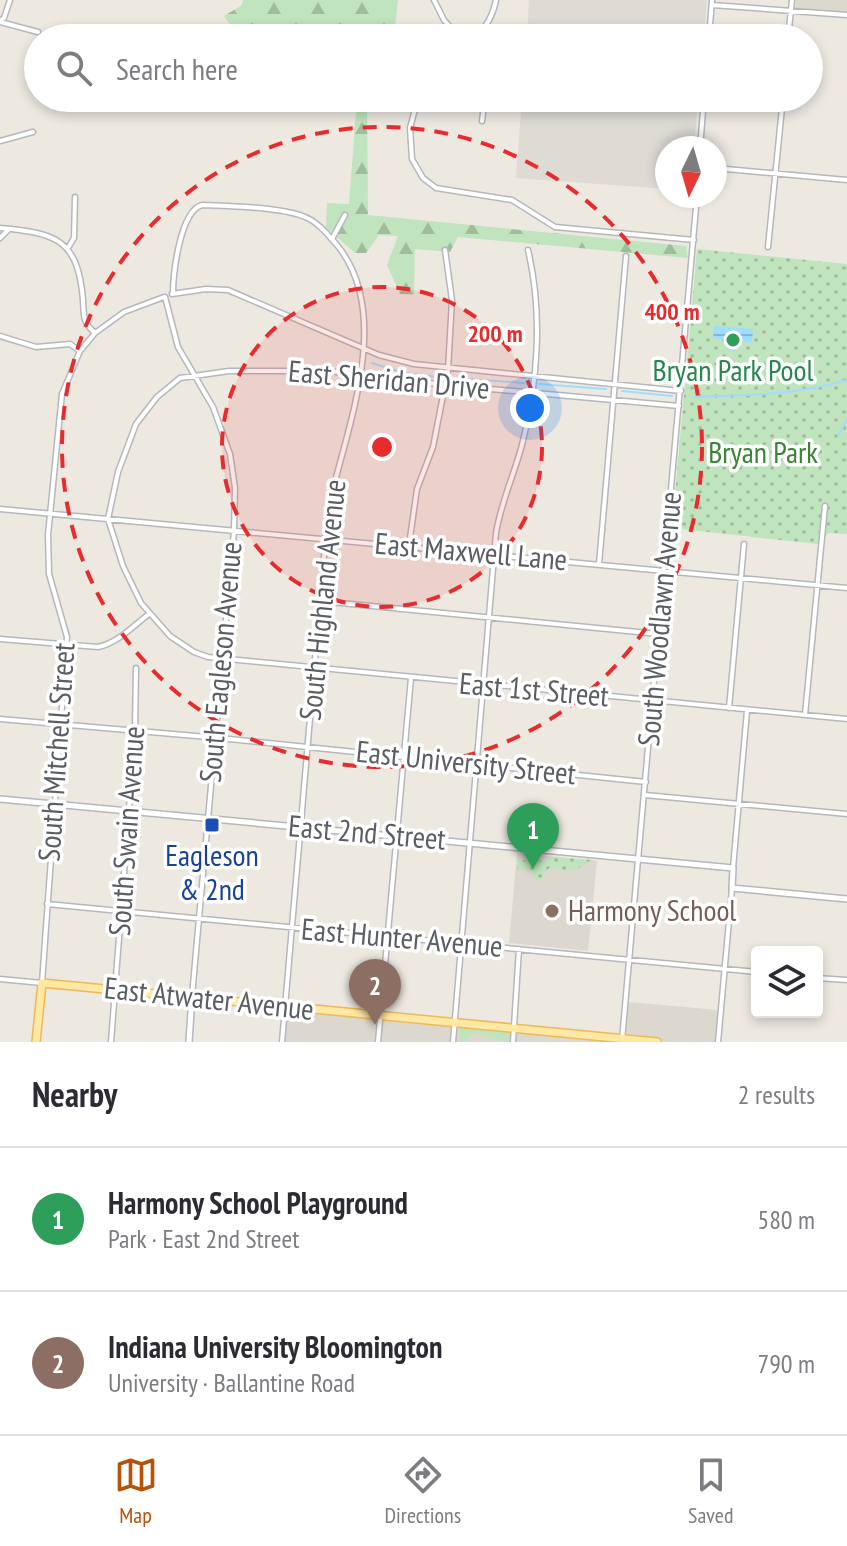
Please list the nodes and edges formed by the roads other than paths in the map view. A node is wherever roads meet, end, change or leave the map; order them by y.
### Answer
1 (10, 0) edge
2 (434, 0) edge
3 (496, 0) edge
4 (792, 0) edge
5 (712, 3) edge
6 (791, 11) junction
7 (847, 15) edge
8 (0, 22) edge
9 (448, 24) edge
10 (488, 24) edge
11 (710, 24) edge
12 (790, 24) edge
13 (24, 28) edge
14 (414, 112) edge
15 (483, 112) edge
16 (703, 112) edge
17 (782, 112) edge
18 (482, 121) dead end
19 (33, 132) dead end
20 (701, 136) edge
21 (0, 141) edge
22 (727, 169) edge
23 (776, 174) junction
24 (847, 180) edge
25 (75, 197) dead end
26 (696, 208) edge
27 (345, 215) dead end
28 (0, 228) edge
29 (9, 229) junction
30 (0, 238) edge
31 (332, 239) junction
32 (694, 240) junction
33 (768, 247) dead end
34 (68, 248) junction
35 (445, 250) dead end
36 (528, 250) dead end
37 (626, 256) dead end
38 (173, 294) junction
39 (165, 297) junction
40 (95, 333) junction
41 (0, 336) edge
42 (363, 348) junction
43 (80, 351) junction
44 (448, 370) junction
45 (360, 374) junction
46 (194, 375) junction
47 (533, 376) junction
48 (446, 385) junction
49 (615, 385) junction
50 (681, 391) junction
51 (531, 393) junction
52 (613, 399) junction
53 (679, 406) junction
54 (825, 506) dead end
55 (0, 509) edge
56 (52, 514) junction
57 (108, 519) junction
58 (234, 531) junction
59 (326, 539) junction
60 (744, 544) dead end
61 (409, 545) junction
62 (495, 555) junction
63 (599, 564) junction
64 (665, 569) junction
65 (742, 576) junction
66 (818, 584) junction
67 (847, 588) edge
68 (320, 601) junction
69 (149, 614) junction
70 (490, 618) junction
71 (658, 634) junction
72 (0, 639) edge
73 (66, 645) junction
74 (222, 660) junction
75 (136, 668) dead end
76 (314, 668) junction
77 (411, 678) junction
78 (484, 686) junction
79 (653, 700) junction
80 (729, 708) junction
81 (747, 710) junction
82 (805, 715) junction
83 (0, 719) edge
84 (847, 719) edge
85 (62, 724) junction
86 (135, 730) junction
87 (214, 738) junction
88 (307, 747) junction
89 (405, 757) junction
90 (477, 764) junction
91 (646, 782) junction
92 (645, 795) junction
93 (0, 799) edge
94 (55, 803) junction
95 (739, 803) junction
96 (129, 809) junction
97 (847, 814) edge
98 (207, 818) junction
99 (300, 826) junction
100 (397, 836) junction
101 (470, 843) junction
102 (639, 859) junction
103 (733, 868) junction
104 (732, 888) junction
105 (847, 899) edge
106 (47, 904) junction
107 (121, 910) junction
108 (199, 918) junction
109 (291, 927) junction
110 (387, 936) junction
111 (462, 944) junction
112 (519, 949) junction
113 (629, 959) junction
114 (725, 969) junction
115 (751, 971) edge
116 (823, 978) edge
117 (0, 979) edge
118 (847, 980) edge
119 (42, 983) junction
120 (115, 989) junction
121 (192, 996) junction
122 (284, 1006) junction
123 (380, 1015) junction
124 (455, 1022) junction
125 (514, 1028) junction
126 (622, 1040) edge
127 (36, 1042) edge
128 (111, 1042) edge
129 (189, 1042) edge
130 (282, 1042) edge
131 (378, 1042) edge
132 (453, 1042) edge
133 (513, 1042) edge
134 (657, 1042) edge
135 (718, 1042) edge

1 - 8 street
2 - 9 street
3 - 10 street
4 - 6 street
5 - 6 street
5 - 11 street
6 - 7 street
6 - 12 street
8 - 13 street
14 - 32 street
15 - 18 street
16 - 20 street
17 - 23 street
19 - 21 street
22 - 23 street
23 - 24 street
23 - 33 street
25 - 34 street
26 - 32 street, South Woodlawn Avenue
27 - 31 street
28 - 29 street
29 - 30 street
29 - 34 street
31 - 38 street, South Highland Avenue
31 - 42 street, South Highland Avenue
32 - 50 street, South Woodlawn Avenue
34 - 40 street
35 - 44 street
36 - 47 street
37 - 49 street
38 - 39 street, South Mitchell Street
38 - 42 street, South Mitchell Street
39 - 40 street, South Mitchell Street
39 - 46 street, South Eagleson Avenue
40 - 43 street, South Mitchell Street
41 - 43 street
42 - 44 street, South Mitchell Street
42 - 45 street, South Highland Avenue
43 - 56 street, South Mitchell Street
44 - 47 street, South Mitchell Street
44 - 48 street
45 - 46 street, East Sheridan Drive
45 - 48 street, East Sheridan Drive
45 - 59 street, South Highland Avenue
46 - 57 street
46 - 58 street, South Eagleson Avenue
47 - 49 street, South Mitchell Street
47 - 51 street
48 - 51 street, East Sheridan Drive
48 - 61 street
49 - 50 street, South Mitchell Street
49 - 52 street
50 - 53 street, South Woodlawn Avenue
51 - 52 street, East Sheridan Drive
51 - 62 street
52 - 53 street, East Sheridan Drive
52 - 63 street
53 - 64 street, South Woodlawn Avenue
54 - 66 street
55 - 56 street, East Maxwell Lane
56 - 57 street, East Maxwell Lane
56 - 73 street, South Mitchell Street
57 - 58 street, East Maxwell Lane
57 - 69 street, East 1st Street
58 - 59 street, East Maxwell Lane
58 - 74 street, South Eagleson Avenue
59 - 61 street, East Maxwell Lane
59 - 68 street, South Highland Avenue
60 - 65 street
61 - 62 street, East Maxwell Lane
62 - 63 street, East Maxwell Lane
62 - 70 street
63 - 64 street, East Maxwell Lane
64 - 65 street, East Maxwell Lane
64 - 71 street, South Woodlawn Avenue
65 - 66 street, East Maxwell Lane
65 - 80 street
66 - 67 street, East Maxwell Lane
66 - 82 street
68 - 70 street
68 - 76 street, South Highland Avenue
69 - 73 street
69 - 74 street, East 1st Street
70 - 71 street
70 - 78 street
71 - 79 street, South Woodlawn Avenue
72 - 73 street
73 - 85 street, South Mitchell Street
74 - 76 street, East 1st Street
74 - 87 street, South Eagleson Avenue
75 - 86 street, South Swain Avenue
76 - 77 street, East 1st Street
76 - 88 street, South Highland Avenue
77 - 78 street, East 1st Street
77 - 89 street
78 - 79 street, East 1st Street
78 - 90 street
79 - 80 street, East 1st Street
79 - 91 street, South Woodlawn Avenue
80 - 81 street, East 1st Street
81 - 82 street, East 1st Street
81 - 95 street
82 - 84 street, East 1st Street
83 - 85 street, East University Street
85 - 86 street, East University Street
85 - 94 street, South Mitchell Street
86 - 87 street, East University Street
86 - 96 street, South Swain Avenue
87 - 88 street, East University Street
87 - 98 street, South Eagleson Avenue
88 - 89 street, East University Street
88 - 99 street, South Highland Avenue
89 - 90 street, East University Street
89 - 100 street
90 - 91 street, East University Street
90 - 101 street
91 - 92 street, South Woodlawn Avenue
92 - 95 street
92 - 102 street, South Woodlawn Avenue
93 - 94 street, East 2nd Street
94 - 96 street, East 2nd Street
94 - 106 street, South Mitchell Street
95 - 97 street
95 - 103 street
96 - 98 street, East 2nd Street
96 - 107 street, South Swain Avenue
98 - 99 street, East 2nd Street
98 - 108 street, South Eagleson Avenue
99 - 100 street, East 2nd Street
99 - 109 street, South Highland Avenue
100 - 101 street, East 2nd Street
100 - 110 street
101 - 102 street, East 2nd Street
101 - 111 street
102 - 103 street, East 2nd Street
102 - 113 street, South Woodlawn Avenue
103 - 104 street
104 - 105 street
104 - 114 street
106 - 107 street, East Hunter Avenue
106 - 119 street, South Mitchell Street
107 - 108 street, East Hunter Avenue
107 - 120 street, South Swain Avenue
108 - 109 street, East Hunter Avenue
108 - 121 street, South Eagleson Avenue
109 - 110 street, East Hunter Avenue
109 - 122 street, South Highland Avenue
110 - 111 street, East Hunter Avenue
110 - 123 street
111 - 112 street, East Hunter Avenue
111 - 124 street
112 - 113 street, East Hunter Avenue
112 - 125 street
113 - 114 street, East Hunter Avenue
113 - 126 street, South Woodlawn Avenue
114 - 115 street, East Hunter Avenue
114 - 135 street
116 - 118 street
117 - 119 street, East Atwater Avenue
119 - 120 main road, East Atwater Avenue
119 - 127 main road, South Mitchell Street
120 - 121 main road, East Atwater Avenue
120 - 128 street, South Swain Avenue
121 - 122 main road, East Atwater Avenue
121 - 129 street, South Eagleson Avenue
122 - 123 main road, East Atwater Avenue
122 - 130 street, South Highland Avenue
123 - 124 main road, East Atwater Avenue
123 - 131 street
124 - 125 main road, East Atwater Avenue
124 - 132 street
125 - 126 main road, East Atwater Avenue
125 - 133 street
126 - 134 main road, East Atwater Avenue

